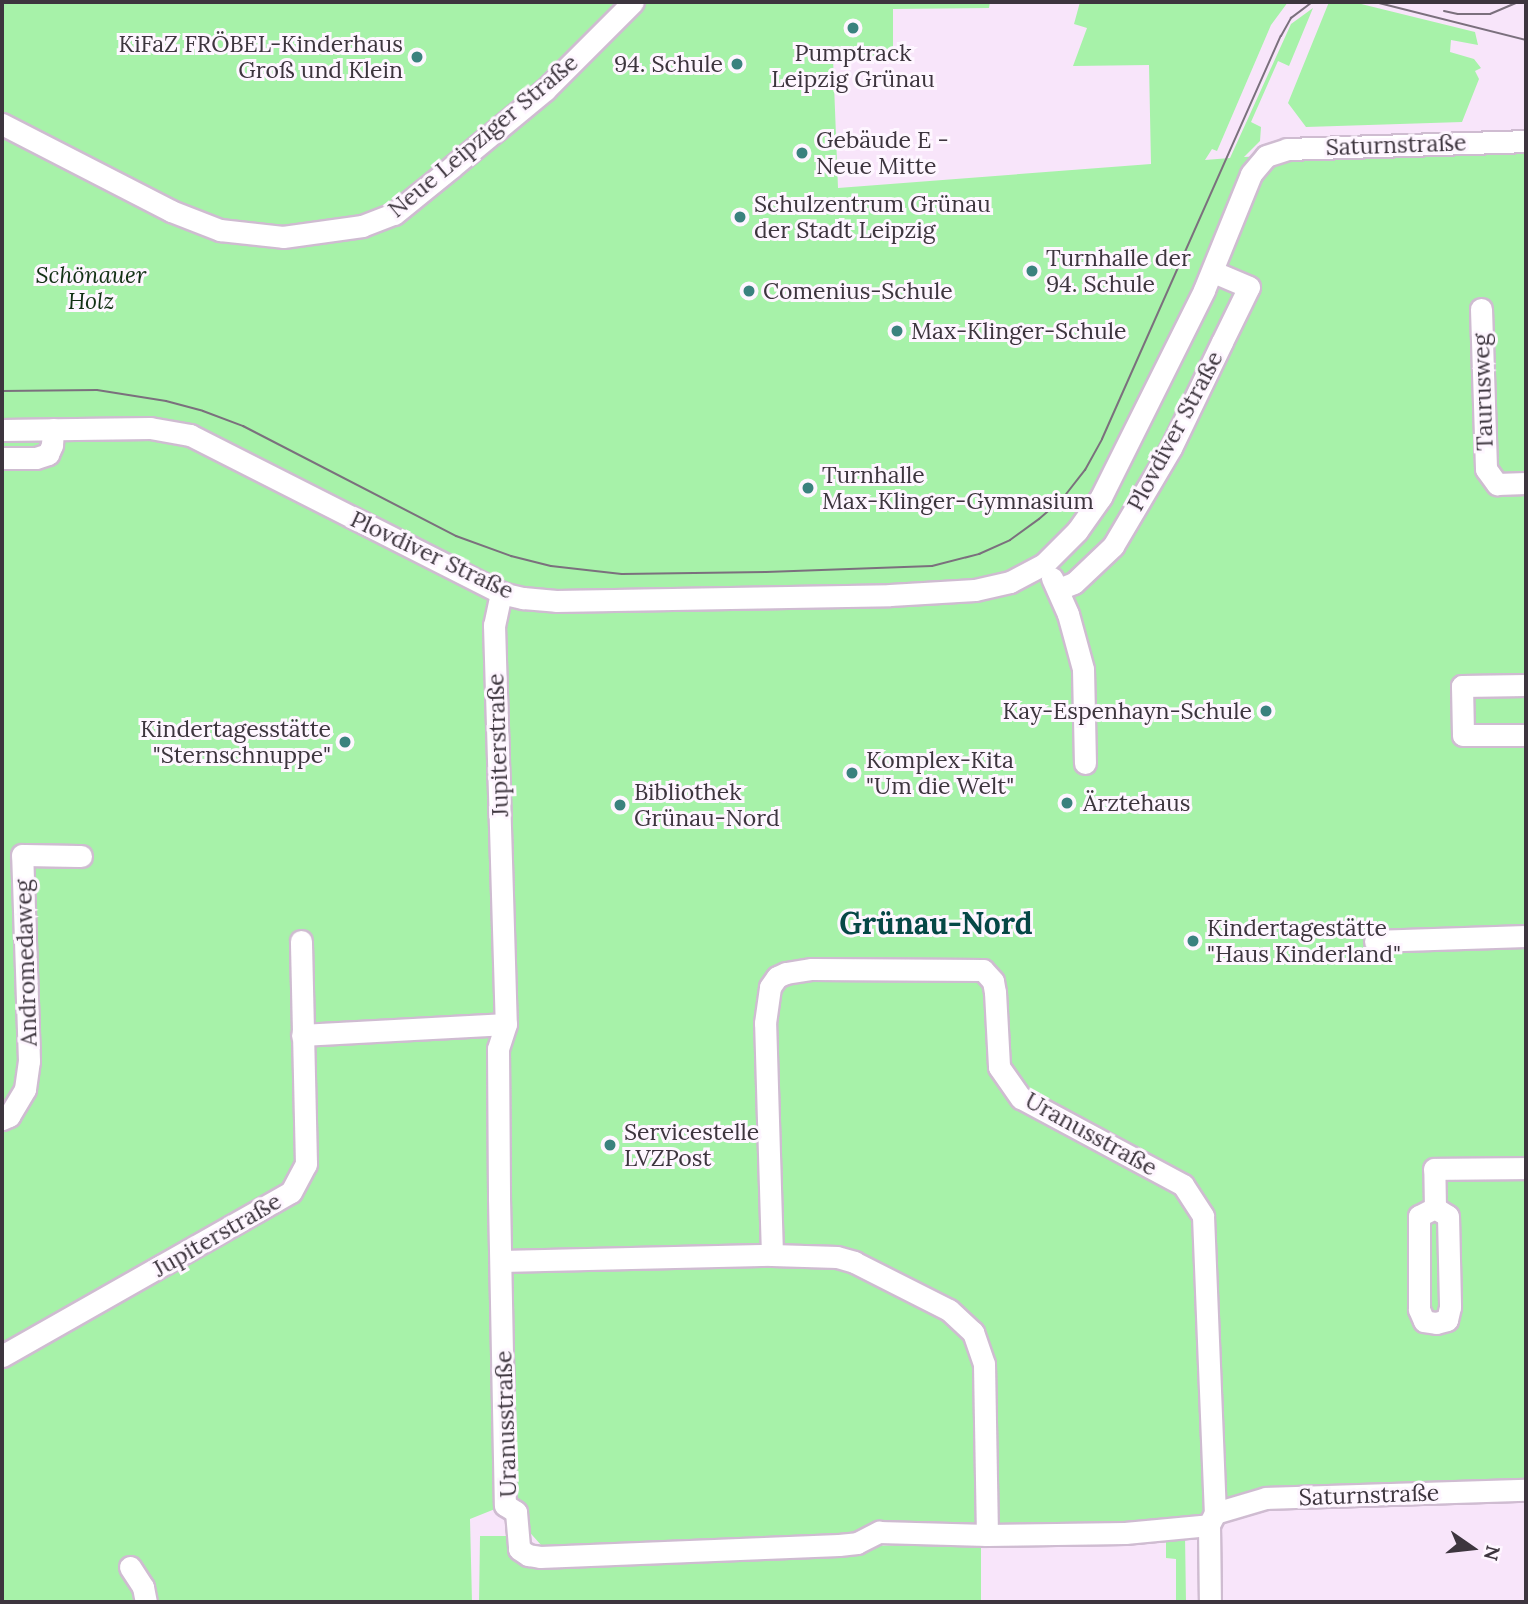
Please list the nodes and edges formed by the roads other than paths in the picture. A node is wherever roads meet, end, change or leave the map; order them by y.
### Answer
1 (633, 2) edge
2 (2, 124) edge
3 (1526, 141) edge
4 (1266, 156) joint
5 (1213, 272) junction
6 (1481, 309) dead end
7 (53, 429) junction
8 (2, 430) edge
9 (2, 458) edge
10 (1526, 483) edge
11 (1044, 564) junction
12 (1059, 589) junction
13 (501, 593) junction
14 (1526, 685) edge
15 (1526, 735) edge
16 (1085, 763) dead end
17 (81, 856) dead end
18 (1526, 936) edge
19 (301, 941) dead end
20 (1375, 941) dead end
21 (506, 1024) junction
22 (302, 1035) junction
23 (2, 1119) edge
24 (1526, 1168) edge
25 (1435, 1208) junction
26 (772, 1255) junction
27 (501, 1261) junction
28 (2, 1356) edge
29 (1526, 1490) edge
30 (1212, 1519) junction
31 (987, 1535) junction
32 (130, 1567) dead end
33 (146, 1602) edge
34 (1210, 1602) edge

1 - 2 street, Neue Leipziger Straße
3 - 4 street, Saturnstraße
4 - 5 street, Plovdiver Straße
5 - 11 street, Plovdiver Straße
5 - 12 street, Plovdiver Straße
6 - 10 street, Taurusweg
7 - 8 street, Plovdiver Straße
7 - 9 street
7 - 13 street, Plovdiver Straße
11 - 12 street
11 - 13 street, Plovdiver Straße
12 - 16 street
13 - 21 street, Jupiterstraße
14 - 15 street
17 - 23 street, Andromedaweg
18 - 20 street
19 - 22 street, Jupiterstraße
21 - 22 street
21 - 27 street, Jupiterstraße
22 - 28 street, Jupiterstraße
24 - 25 street
25 - 25 street
26 - 27 street
26 - 30 street, Uranusstraße
26 - 31 street
27 - 31 street, Uranusstraße
29 - 30 street, Saturnstraße
30 - 31 street, Uranusstraße
30 - 34 street, Uranusstraße
32 - 33 street

